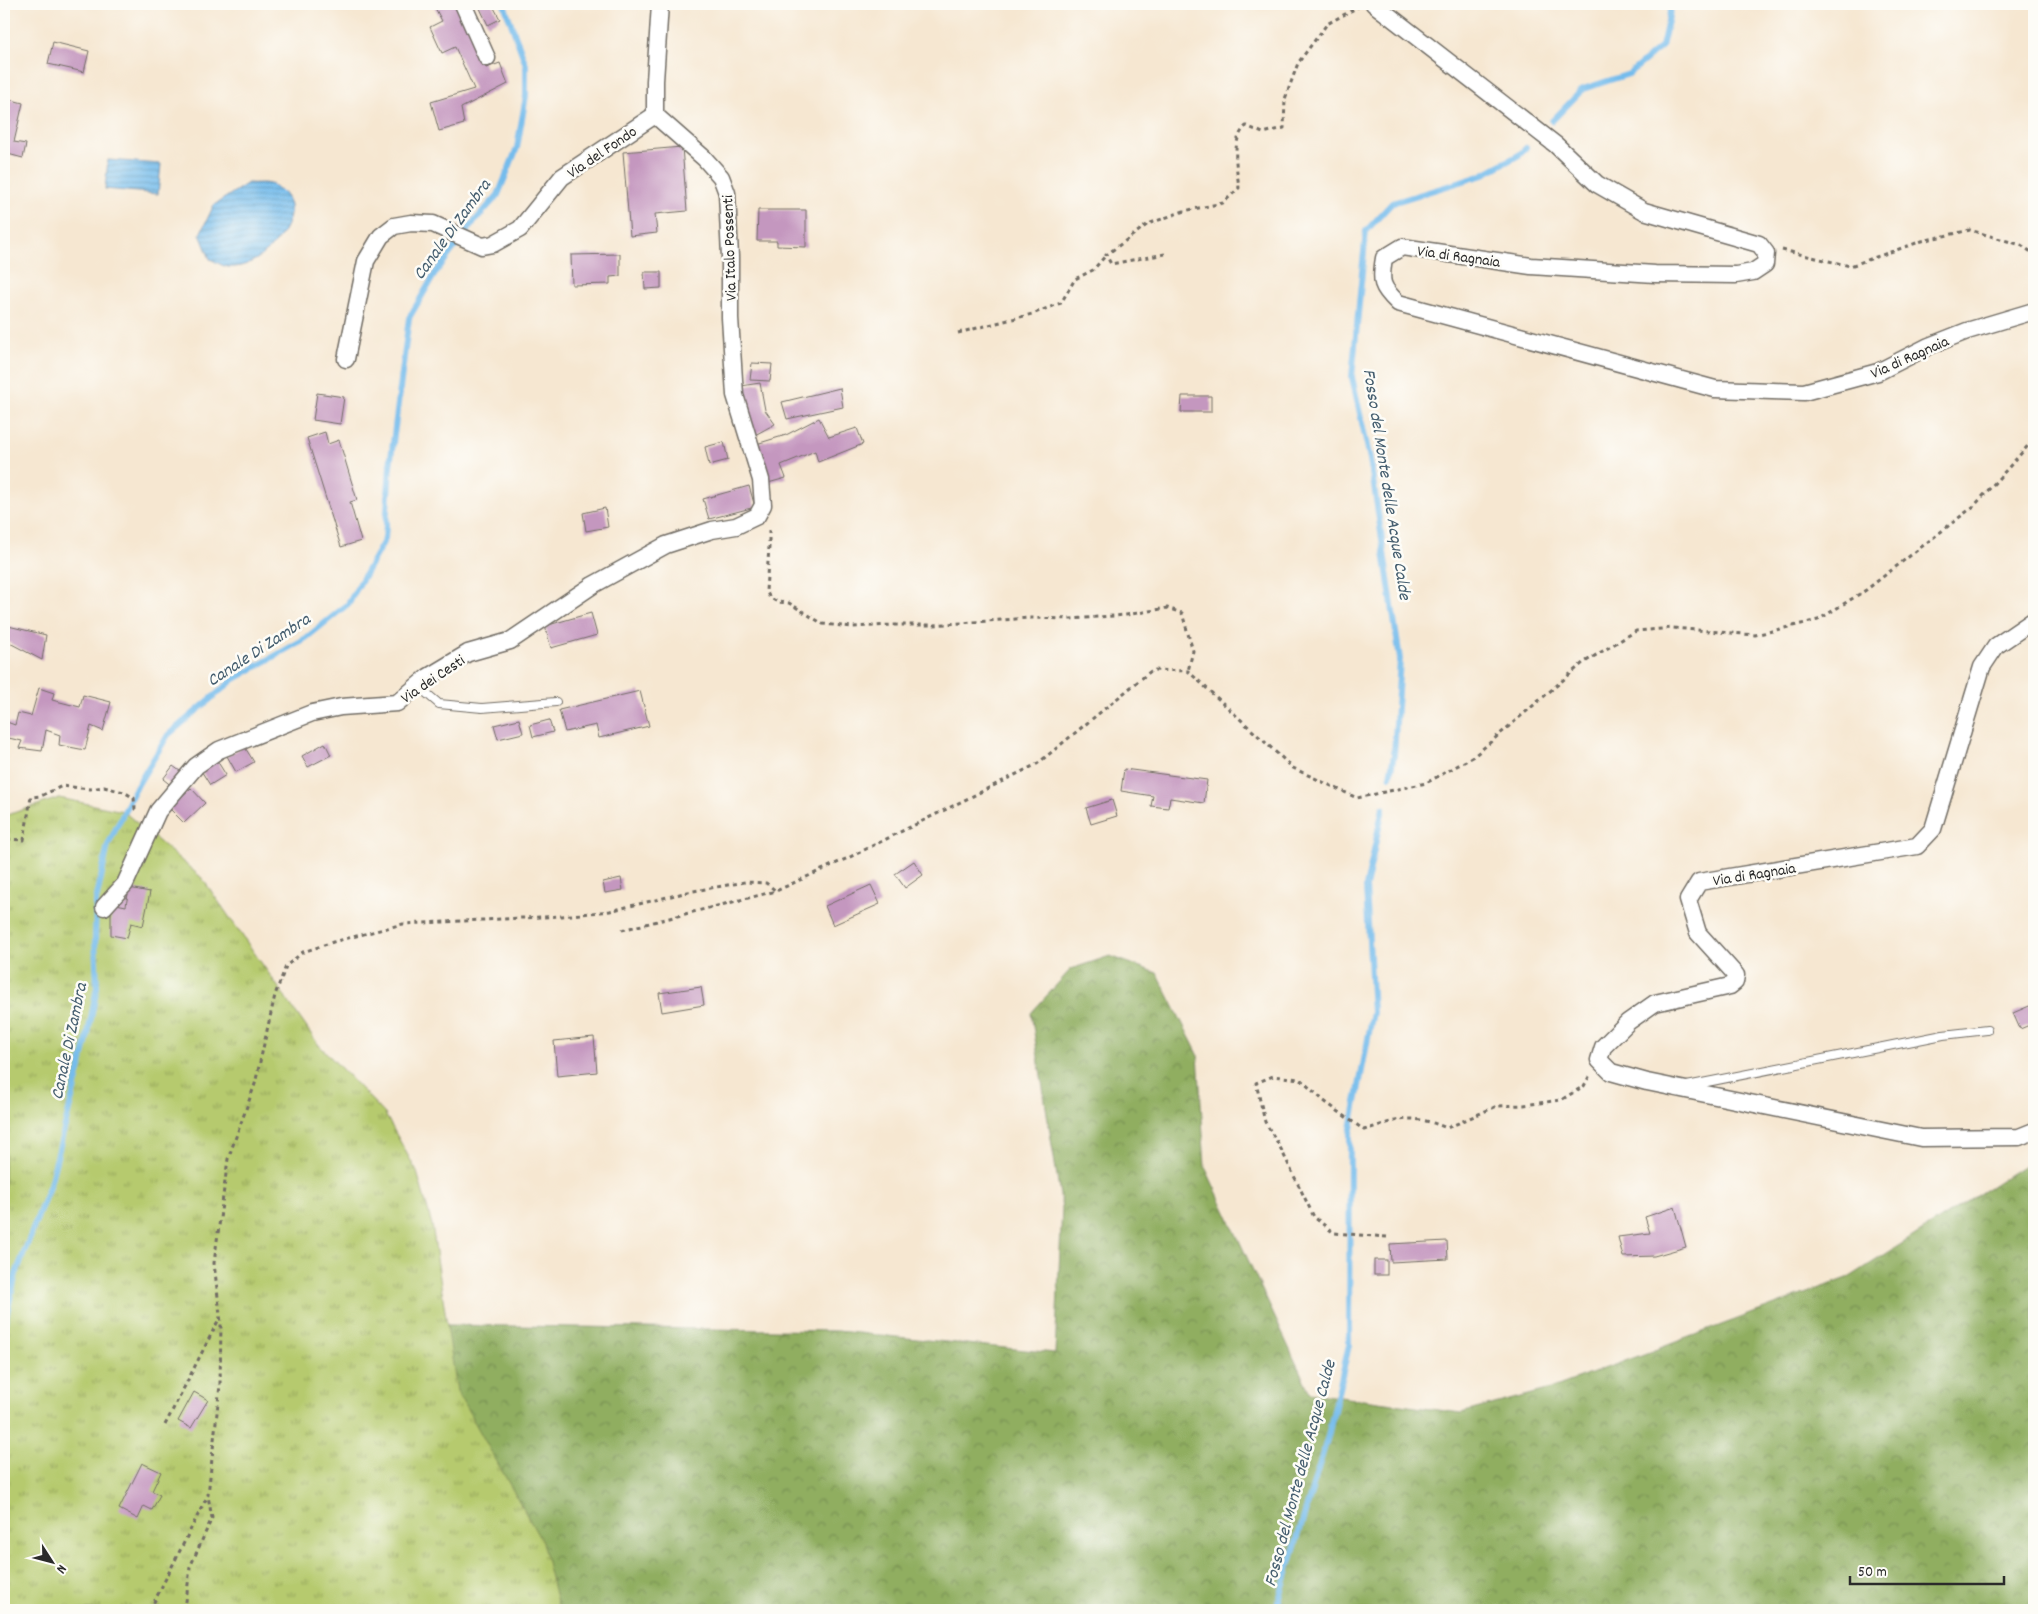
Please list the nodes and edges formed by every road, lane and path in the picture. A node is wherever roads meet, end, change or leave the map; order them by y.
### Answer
1 (463, 4) edge
2 (660, 4) edge
3 (1363, 4) edge
4 (1374, 4) edge
5 (487, 58) dead end
6 (655, 115) junction
7 (1759, 244) junction
8 (1165, 254) dead end
9 (2034, 254) edge
10 (1106, 255) junction
11 (2034, 311) edge
12 (958, 333) dead end
13 (346, 360) dead end
14 (2034, 439) edge
15 (760, 511) junction
16 (2034, 620) edge
17 (1188, 671) junction
18 (418, 686) junction
19 (556, 702) dead end
20 (134, 798) dead end
21 (4, 819) edge
22 (7, 838) junction
23 (4, 886) edge
24 (776, 891) junction
25 (104, 907) dead end
26 (622, 930) dead end
27 (1988, 1030) dead end
28 (1599, 1060) junction
29 (1676, 1088) junction
30 (2034, 1131) edge
31 (1387, 1237) dead end
32 (220, 1317) junction
33 (165, 1424) dead end
34 (208, 1495) junction
35 (150, 1610) edge
36 (185, 1610) edge

1 - 5 street
2 - 6 street
3 - 10 path
4 - 7 street
6 - 13 street, Via del Fondo
6 - 15 street, Via Italo Possenti
7 - 9 path
7 - 11 street, Via di Ragnaia
8 - 10 path
10 - 12 path
14 - 17 path
15 - 17 path
15 - 18 street, Via dei Cesti
16 - 28 street, Via di Ragnaia
17 - 24 path
18 - 19 lane
18 - 25 street, Via dei Cesti
20 - 22 path
21 - 22 path
22 - 23 path
24 - 26 path
24 - 32 path
27 - 29 lane
28 - 29 street
28 - 31 path
29 - 30 street
32 - 33 path
32 - 34 path
34 - 35 path
34 - 36 path

